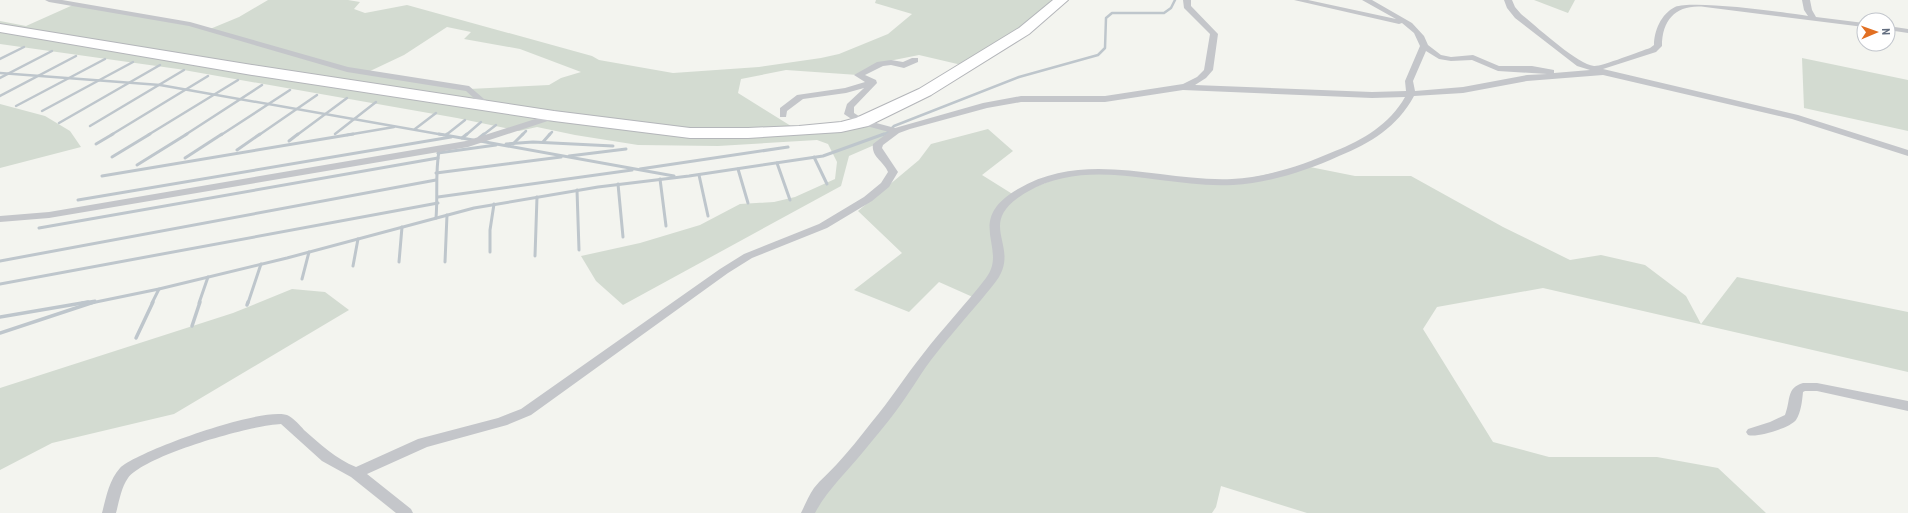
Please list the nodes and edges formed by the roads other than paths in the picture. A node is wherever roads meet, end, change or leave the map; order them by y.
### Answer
1 (49, 0) edge
2 (1061, 0) edge
3 (1187, 0) edge
4 (1298, 0) edge
5 (1366, 0) edge
6 (1508, 0) edge
7 (1806, 0) edge
8 (1814, 19) junction
9 (1856, 24) edge
10 (1410, 25) junction
11 (0, 28) edge
12 (1896, 29) edge
13 (1908, 31) edge
14 (1424, 46) junction
15 (915, 60) dead end
16 (1599, 71) junction
17 (1566, 75) junction
18 (873, 82) junction
19 (1183, 87) junction
20 (1412, 94) junction
21 (488, 105) junction
22 (784, 115) dead end
23 (554, 116) junction
24 (862, 122) junction
25 (892, 130) junction
26 (1908, 153) edge
27 (0, 219) edge
28 (1908, 406) edge
29 (1753, 432) dead end
30 (356, 473) junction
31 (109, 513) edge
32 (406, 513) edge
33 (808, 513) edge

1 - 21 street
2 - 24 highway
3 - 19 street
4 - 10 street
5 - 10 street
6 - 16 street
7 - 8 street
8 - 9 street
8 - 16 street
10 - 14 street
11 - 21 highway
12 - 13 street
14 - 17 street
14 - 20 street
15 - 18 street
16 - 17 street
16 - 26 street
17 - 20 street
18 - 22 street
18 - 24 street
19 - 20 street
19 - 25 street
20 - 33 street
21 - 23 highway
23 - 24 highway
23 - 27 street
24 - 25 street
25 - 30 street
28 - 29 street
30 - 31 street
30 - 32 street

